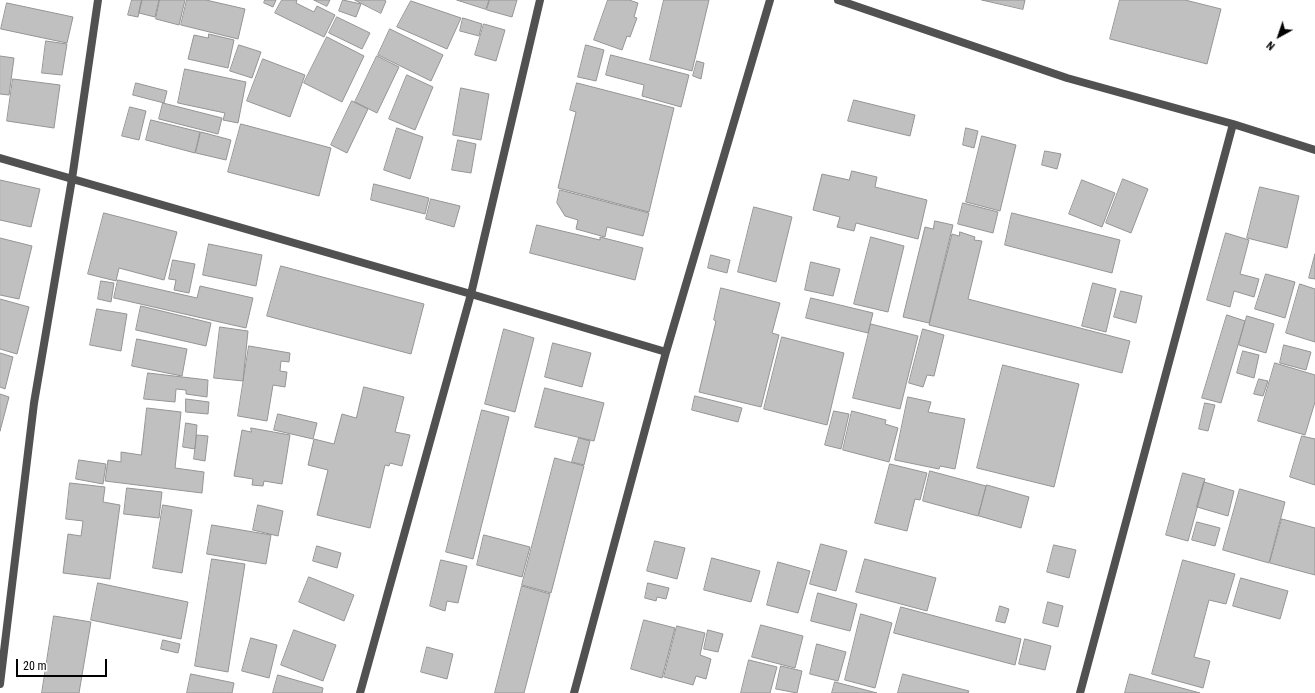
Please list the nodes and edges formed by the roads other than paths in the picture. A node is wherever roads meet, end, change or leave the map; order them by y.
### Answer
1 (98, 0) edge
2 (540, 0) edge
3 (770, 0) edge
4 (838, 0) edge
5 (1233, 124) junction
6 (1315, 150) edge
7 (0, 158) edge
8 (72, 179) junction
9 (471, 294) junction
10 (666, 352) junction
11 (0, 684) edge
12 (360, 693) edge
13 (574, 693) edge
14 (1080, 693) edge

1 - 8 street
2 - 9 street
3 - 10 street
4 - 5 street
5 - 6 street
5 - 14 street
7 - 8 street
8 - 9 street
8 - 11 street
9 - 10 street
9 - 12 street
10 - 13 street

